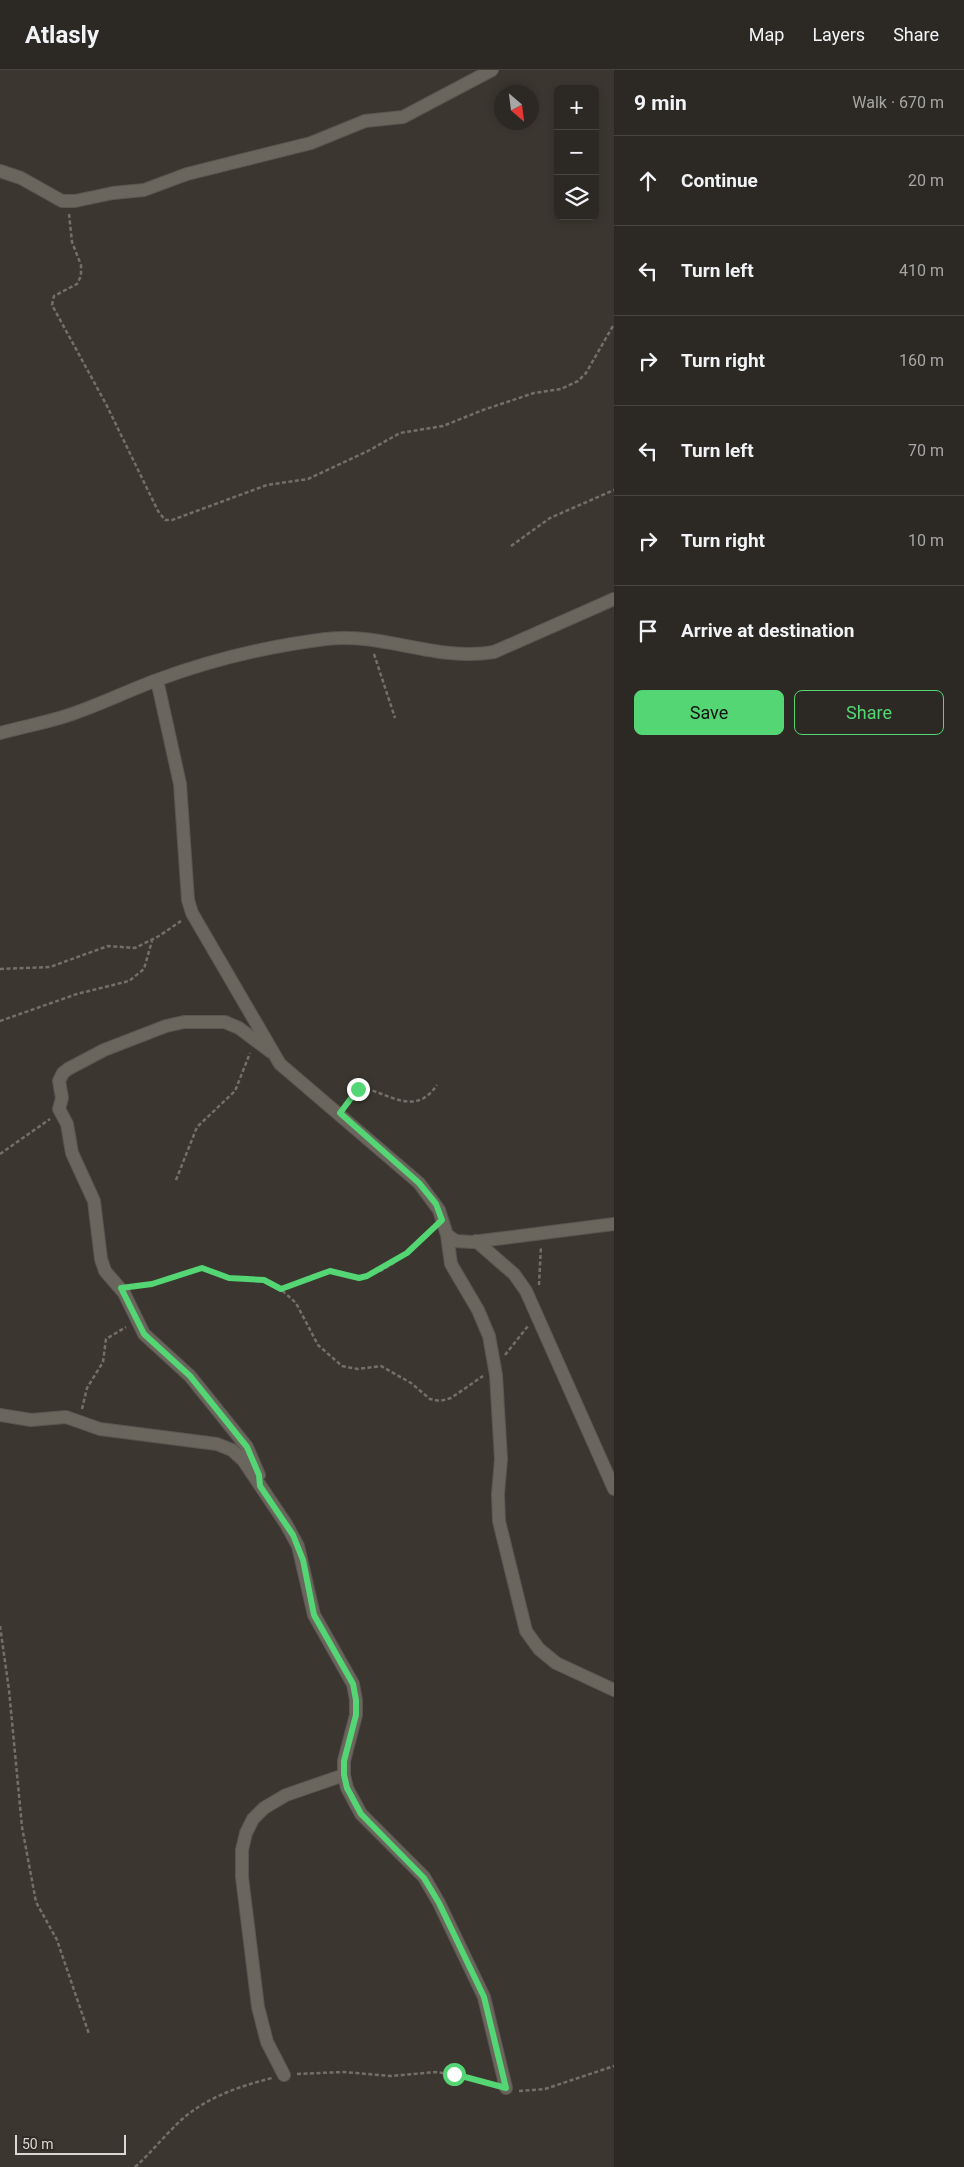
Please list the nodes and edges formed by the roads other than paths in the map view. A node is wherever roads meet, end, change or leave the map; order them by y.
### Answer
1 (492, 70) edge
2 (0, 171) edge
3 (614, 599) edge
4 (157, 680) junction
5 (0, 732) edge
6 (272, 1053) junction
7 (614, 1224) edge
8 (447, 1235) junction
9 (476, 1241) junction
10 (0, 1415) edge
11 (260, 1486) junction
12 (614, 1489) edge
13 (614, 1690) edge
14 (344, 1775) junction
15 (284, 2075) road end
16 (506, 2088) road end

1 - 2 street
3 - 4 street
4 - 5 street
4 - 6 street
6 - 8 street
6 - 11 street
7 - 9 street
8 - 9 street
8 - 13 street
9 - 12 street
10 - 11 street
11 - 14 street
14 - 15 street
14 - 16 street

